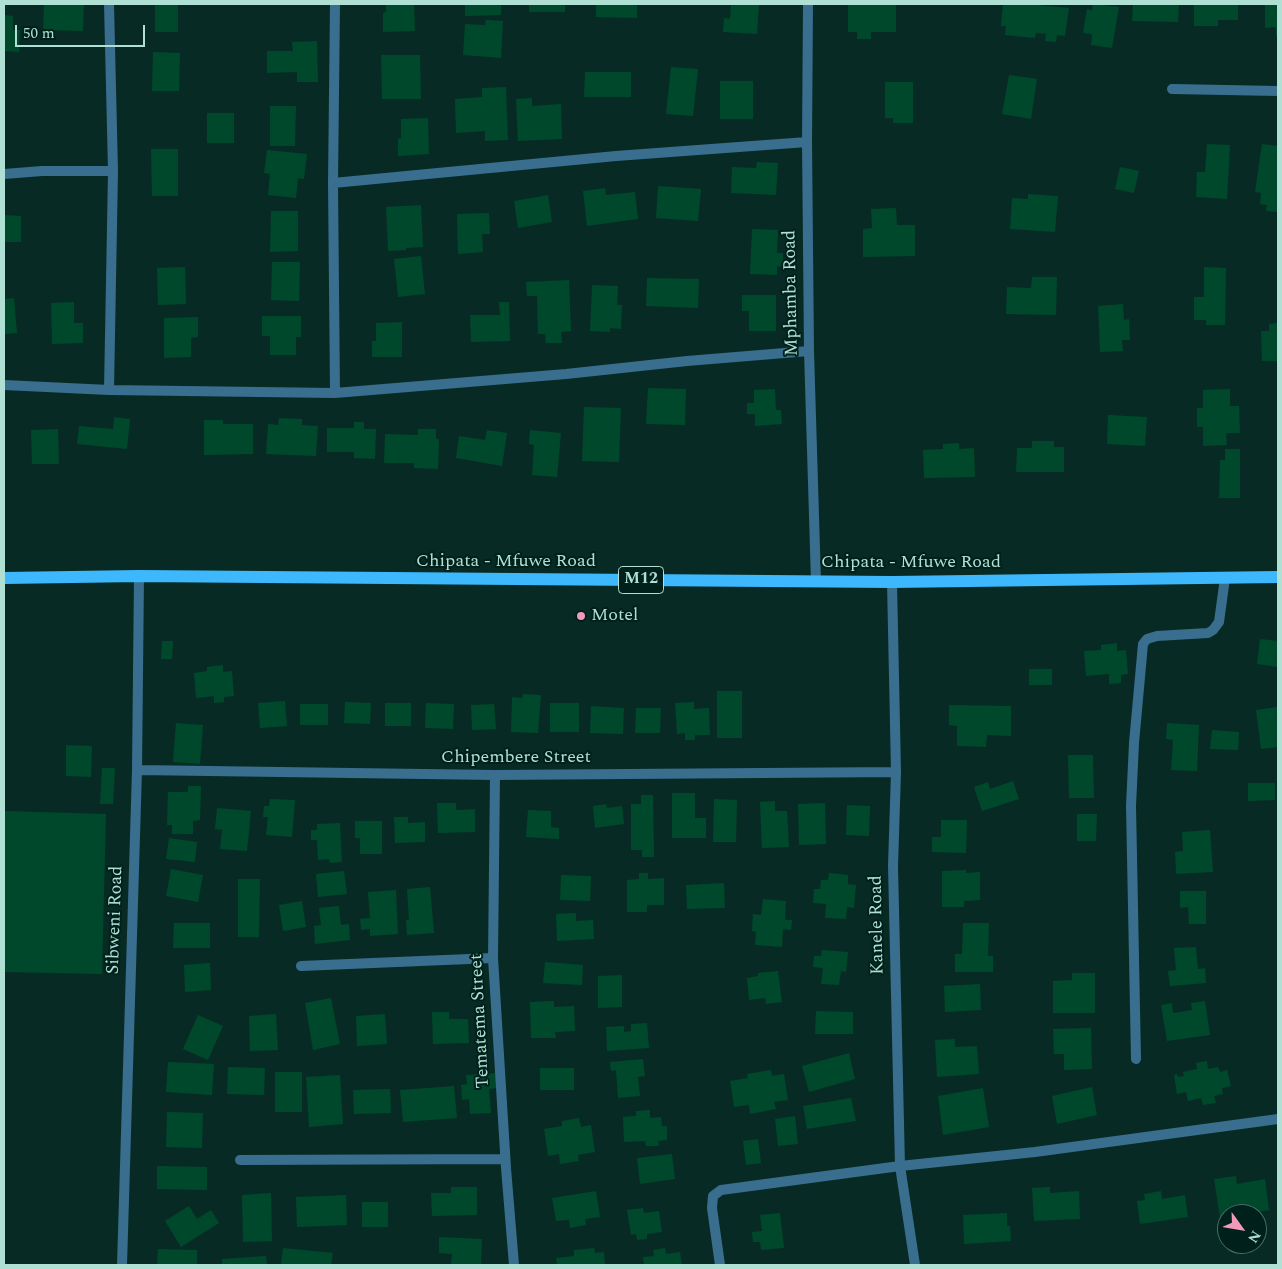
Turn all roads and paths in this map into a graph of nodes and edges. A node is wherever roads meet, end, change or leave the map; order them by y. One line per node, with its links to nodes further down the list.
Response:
1 (109, 4): 7 (street)
2 (335, 4): 9 (street)
3 (808, 4): 6 (street, Mphamba Road)
4 (1172, 89): 5 (street)
5 (1278, 91)
6 (807, 142): 9 (street); 10 (street, Mphamba Road)
7 (113, 171): 8 (street); 12 (street)
8 (4, 174)
9 (333, 183): 13 (street)
10 (809, 351): 13 (street); 18 (street, Mphamba Road)
11 (4, 385): 12 (street)
12 (109, 390): 13 (street)
13 (335, 393)
14 (139, 576): 16 (main road, Chipata - Mfuwe Road / M12); 18 (main road, Chipata - Mfuwe Road / M12); 20 (street, Sibweni Road)
15 (1278, 577): 17 (main road, Chipata - Mfuwe Road / M12)
16 (4, 578)
17 (1224, 578): 19 (main road, Chipata - Mfuwe Road / M12); 25 (street)
18 (816, 582): 19 (main road, Chipata - Mfuwe Road / M12)
19 (892, 582): 21 (street, Kanele Road)
20 (137, 770): 22 (street, Chipembere Street); 30 (street, Sibweni Road)
21 (896, 772): 22 (street, Chipembere Street); 29 (street, Kanele Road)
22 (495, 775): 23 (street, Tematema Street)
23 (493, 958): 24 (street); 27 (street, Tematema Street)
24 (300, 966)
25 (1136, 1059)
26 (1278, 1118): 29 (street)
27 (505, 1159): 28 (street); 31 (street, Tematema Street)
28 (240, 1160)
29 (900, 1166): 32 (street); 33 (street, Kanele Road)
30 (122, 1265)
31 (514, 1265)
32 (720, 1265)
33 (915, 1265)

